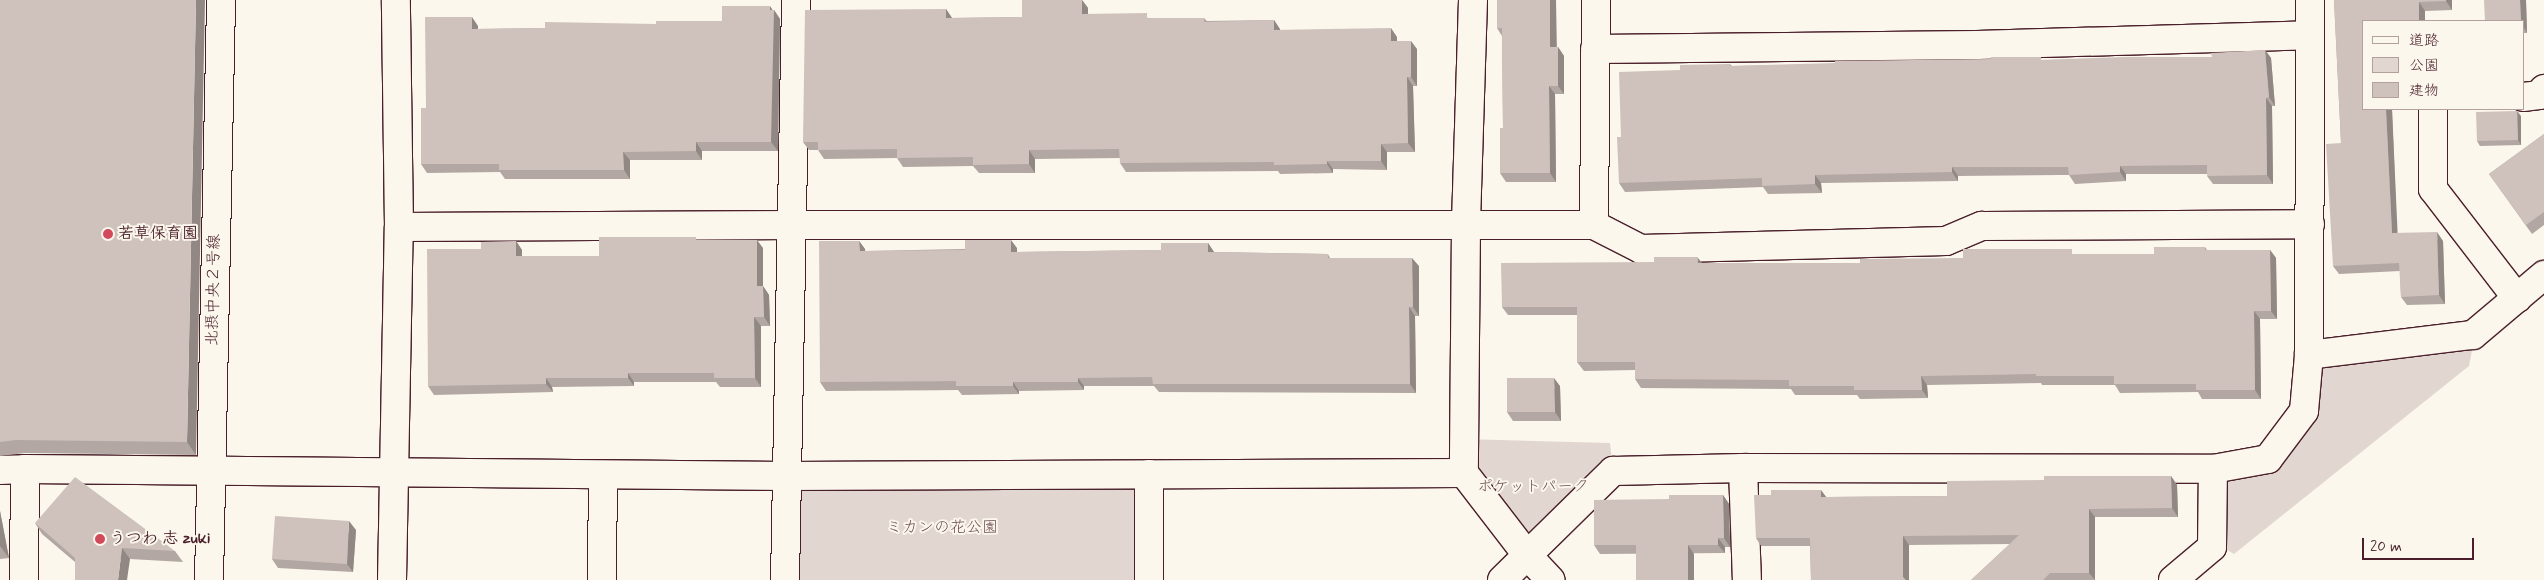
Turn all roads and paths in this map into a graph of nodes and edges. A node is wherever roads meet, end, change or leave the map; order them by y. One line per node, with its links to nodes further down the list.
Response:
1 (220, 0): 23 (street, 北摂中央２号線)
2 (396, 0): 16 (street)
3 (796, 0): 13 (street)
4 (1473, 0): 15 (street)
5 (1596, 0): 8 (street)
6 (2310, 0): 7 (street)
7 (2310, 35): 8 (street); 12 (street)
8 (1595, 49): 14 (street)
9 (2544, 89): 10 (street)
10 (2524, 97)
11 (2433, 110): 18 (street)
12 (2310, 224): 14 (street); 19 (street)
13 (793, 225): 15 (street); 16 (street); 28 (street)
14 (1594, 225): 15 (street)
15 (1466, 226): 25 (street)
16 (399, 227): 24 (street)
17 (2544, 275): 18 (street)
18 (2517, 298): 19 (street)
19 (2309, 355): 22 (street)
20 (1742, 468): 22 (street); 29 (street); 38 (street)
21 (12, 469): 23 (street); 30 (street)
22 (2213, 469): 39 (street)
23 (210, 472): 24 (street); 31 (street, 北摂中央２号線)
24 (395, 472): 27 (street); 32 (street)
25 (1464, 473): 26 (street); 29 (street)
26 (1149, 474): 28 (street); 35 (street)
27 (603, 475): 28 (street); 33 (street)
28 (786, 476): 34 (street)
29 (1528, 556): 36 (street); 37 (street)
30 (24, 580)
31 (209, 580)
32 (392, 580)
33 (602, 580)
34 (785, 580)
35 (1149, 580)
36 (1502, 580)
37 (1550, 580)
38 (1747, 580)
39 (2173, 580)

